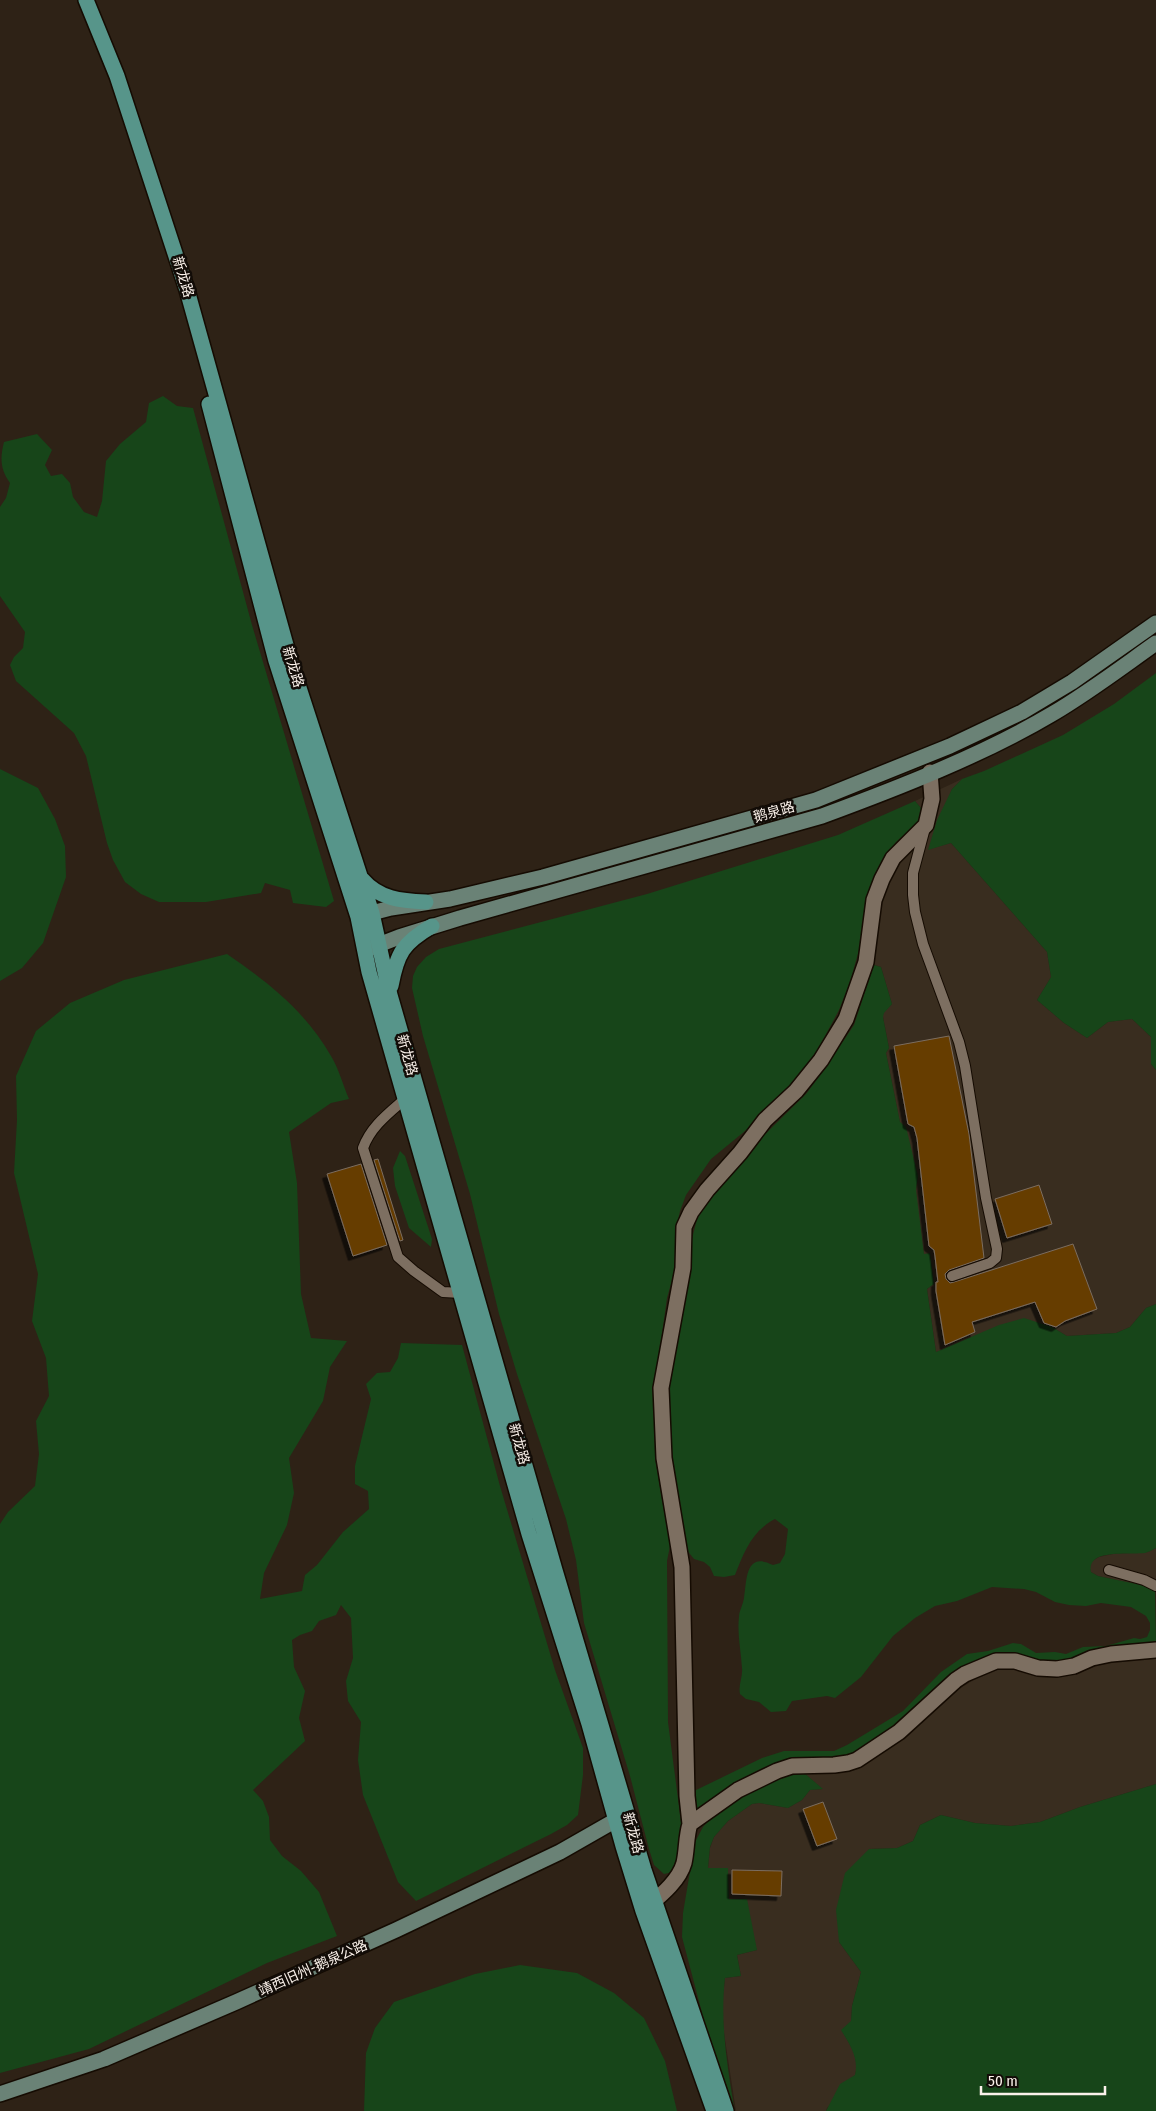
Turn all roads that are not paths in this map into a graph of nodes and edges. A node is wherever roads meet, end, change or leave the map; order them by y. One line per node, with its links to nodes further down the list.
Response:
1 (80, 0): 9 (main road, 新龙路)
2 (86, 0): 7 (main road, 新龙路)
3 (1156, 623): 8 (main road, 鹅泉路)
4 (1156, 643): 5 (main road, 鹅泉路)
5 (930, 772): 6 (street); 10 (main road, 鹅泉路)
6 (926, 826): 15 (lane); 21 (street)
7 (360, 876): 8 (main road); 9 (main road, 新龙路)
8 (426, 902): 9 (main road, 鹅泉路)
9 (365, 915): 11 (main road, 新龙路); 12 (main road, 新龙路)
10 (432, 926): 11 (main road, 鹅泉路); 13 (main road)
11 (380, 946): 12 (main road, 鹅泉路); 13 (main road, 新龙路)
12 (364, 950): 14 (main road, 新龙路)
13 (390, 995): 22 (main road, 新龙路)
14 (406, 1098): 16 (main road, 新龙路); 16 (lane)
15 (952, 1276)
16 (461, 1293): 20 (main road, 新龙路)
17 (1109, 1570): 18 (lane)
18 (1156, 1586)
19 (1156, 1650): 21 (street)
20 (616, 1820): 22 (main road, 新龙路); 23 (main road, 靖西旧州-鹅泉公路)
21 (690, 1824): 22 (street)
22 (649, 1906): 24 (main road, 新龙路); 25 (main road, 新龙路)
23 (0, 2094)
24 (714, 2111)
25 (726, 2111)

